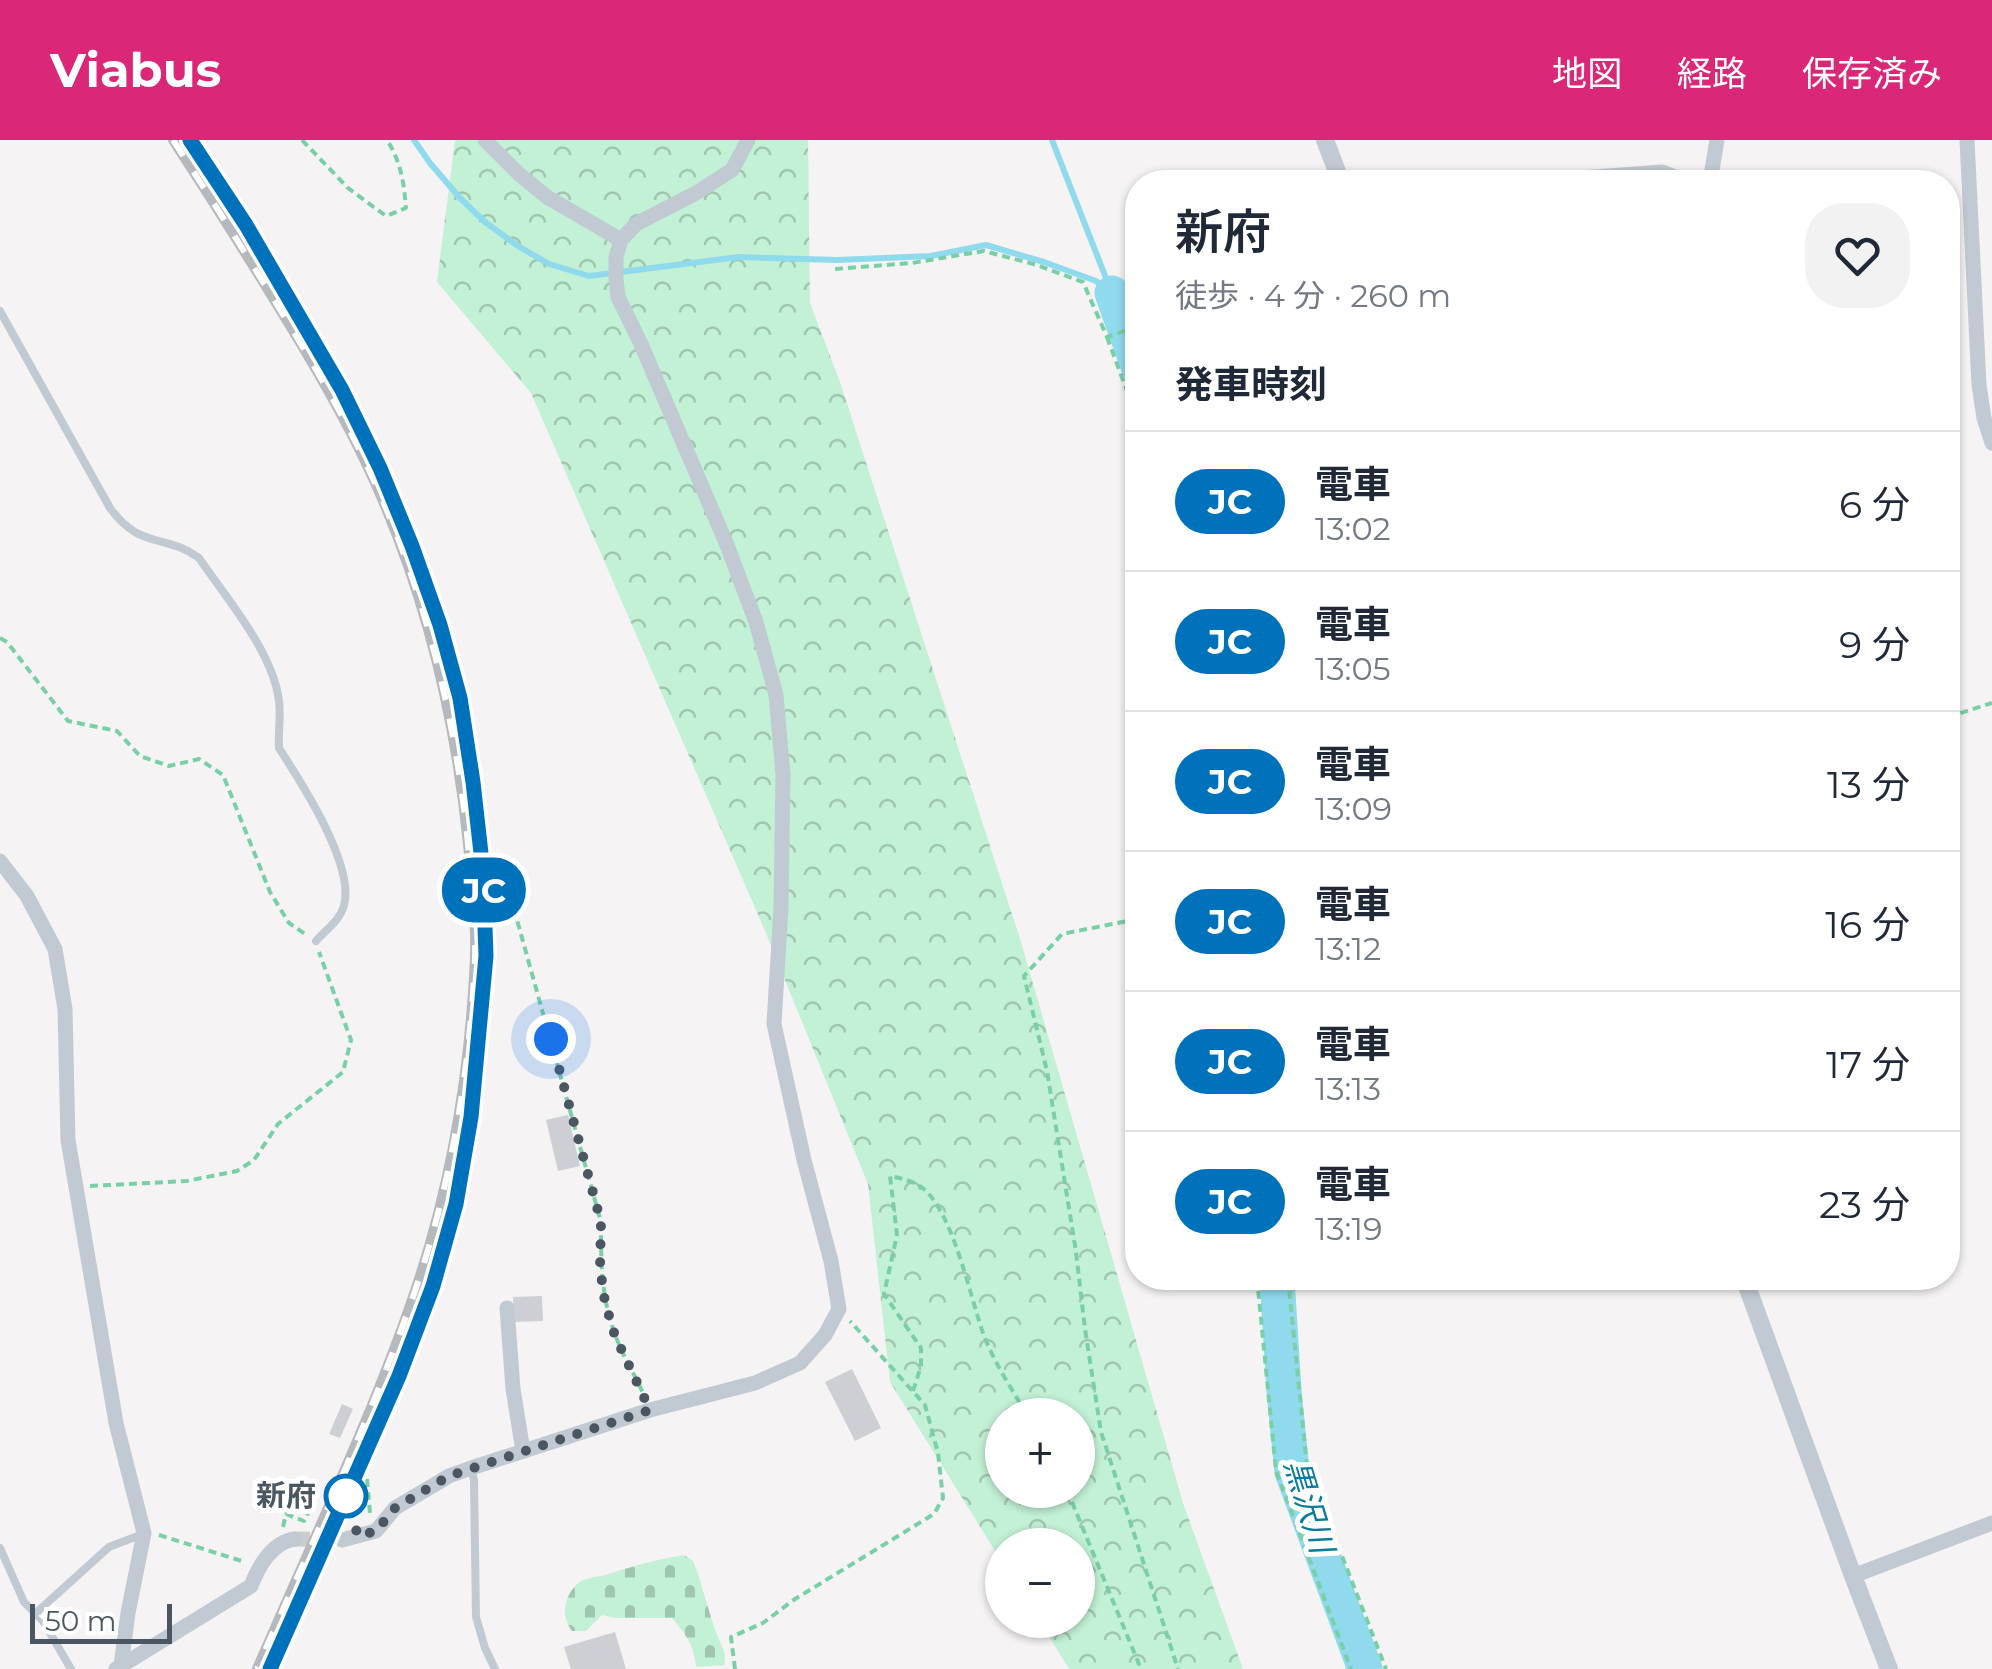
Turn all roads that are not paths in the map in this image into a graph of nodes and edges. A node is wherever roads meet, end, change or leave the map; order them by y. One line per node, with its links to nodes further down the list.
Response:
1 (485, 140): 8 (street)
2 (748, 140): 8 (street)
3 (1325, 140): 6 (street)
4 (1717, 140): 7 (street)
5 (1967, 140): 10 (street)
6 (1336, 170)
7 (1712, 170)
8 (621, 240): 15 (street)
9 (0, 311): 12 (lane)
10 (1992, 442)
11 (0, 862): 18 (street)
12 (316, 941)
13 (1748, 1290): 22 (street)
14 (507, 1308): 15 (street)
15 (523, 1451): 16 (street)
16 (471, 1468): 20 (street); 26 (lane)
17 (1992, 1523): 22 (street)
18 (144, 1533): 23 (lane); 24 (street)
19 (289, 1536): 24 (street)
20 (342, 1540)
21 (0, 1548): 23 (lane)
22 (1853, 1576): 27 (street)
23 (36, 1613): 25 (lane)
24 (118, 1668)
25 (71, 1669)
26 (495, 1669)
27 (1889, 1669)

